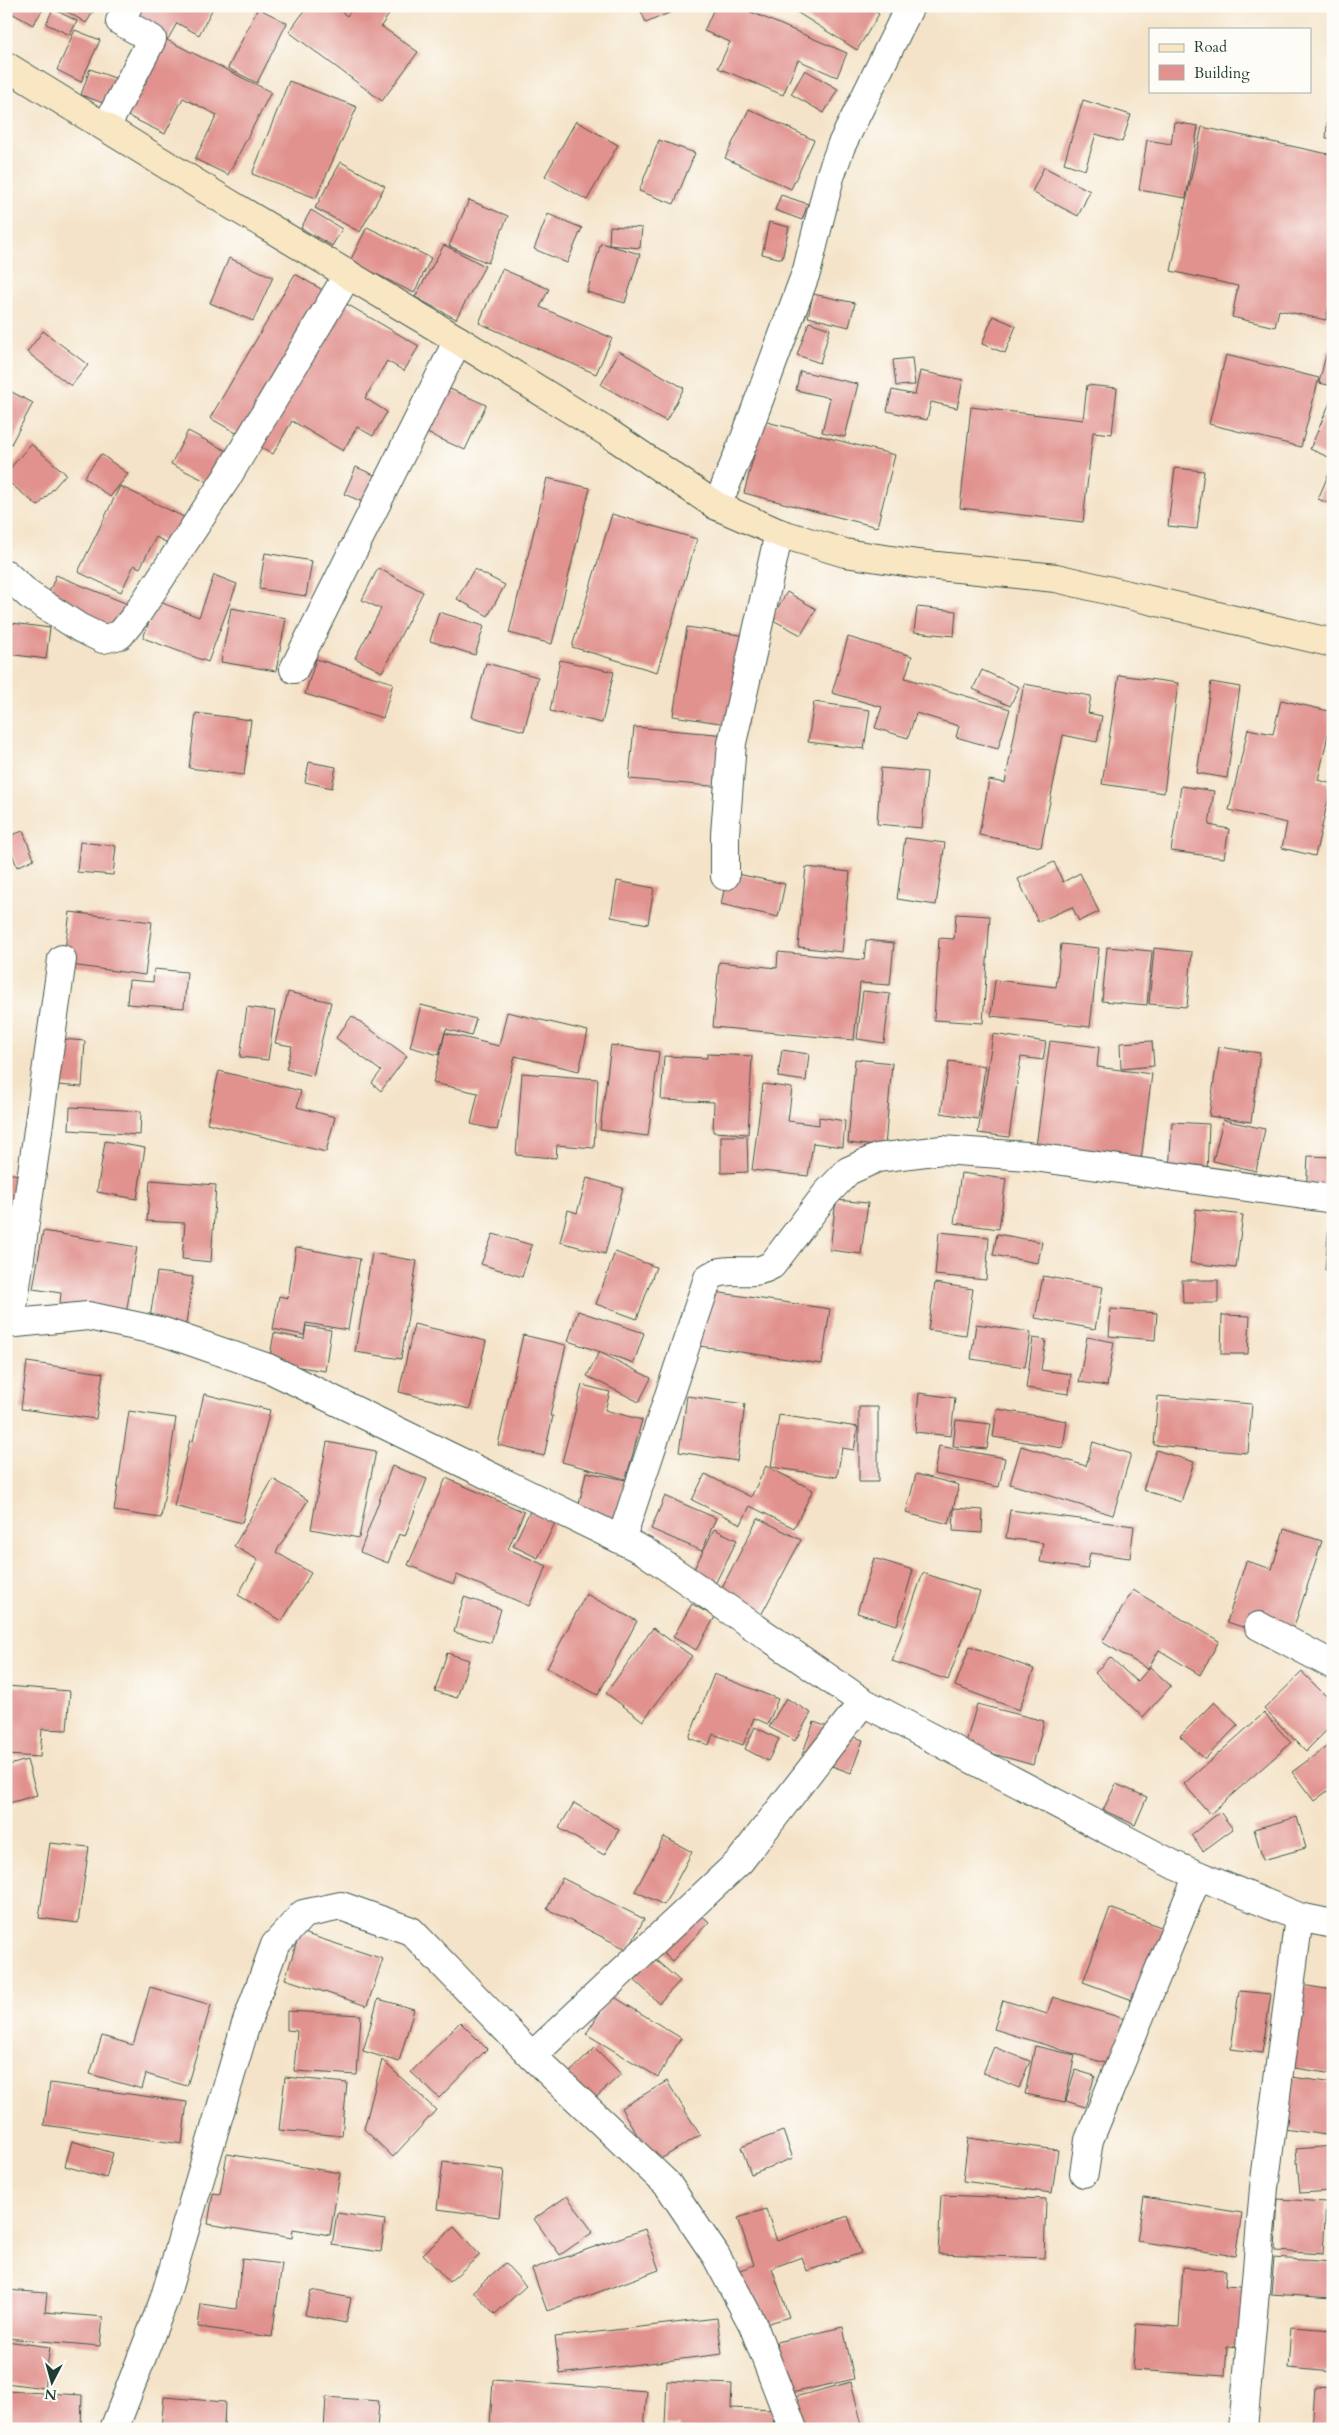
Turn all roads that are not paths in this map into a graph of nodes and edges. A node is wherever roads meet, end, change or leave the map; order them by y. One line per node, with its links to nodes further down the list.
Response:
1 (128, 6): 4 (street)
2 (910, 6): 7 (street)
3 (6, 66): 4 (main road)
4 (106, 127): 5 (main road)
5 (348, 274): 6 (main road); 9 (street)
6 (458, 340): 7 (main road); 11 (street)
7 (717, 506): 8 (main road)
8 (779, 533): 10 (main road); 12 (street)
9 (6, 574)
10 (1333, 643)
11 (294, 669)
12 (725, 876)
13 (62, 959): 15 (street)
14 (1333, 1199): 16 (street)
15 (9, 1323): 16 (street)
16 (621, 1540): 19 (street)
17 (1259, 1626): 18 (street)
18 (1333, 1665)
19 (863, 1702): 20 (street); 23 (street)
20 (1198, 1875): 21 (street); 24 (street)
21 (1299, 1917): 22 (street); 27 (street)
22 (1333, 1924)
23 (532, 2056): 25 (street); 26 (street)
24 (1084, 2173)
25 (114, 2429)
26 (793, 2429)
27 (1243, 2429)

